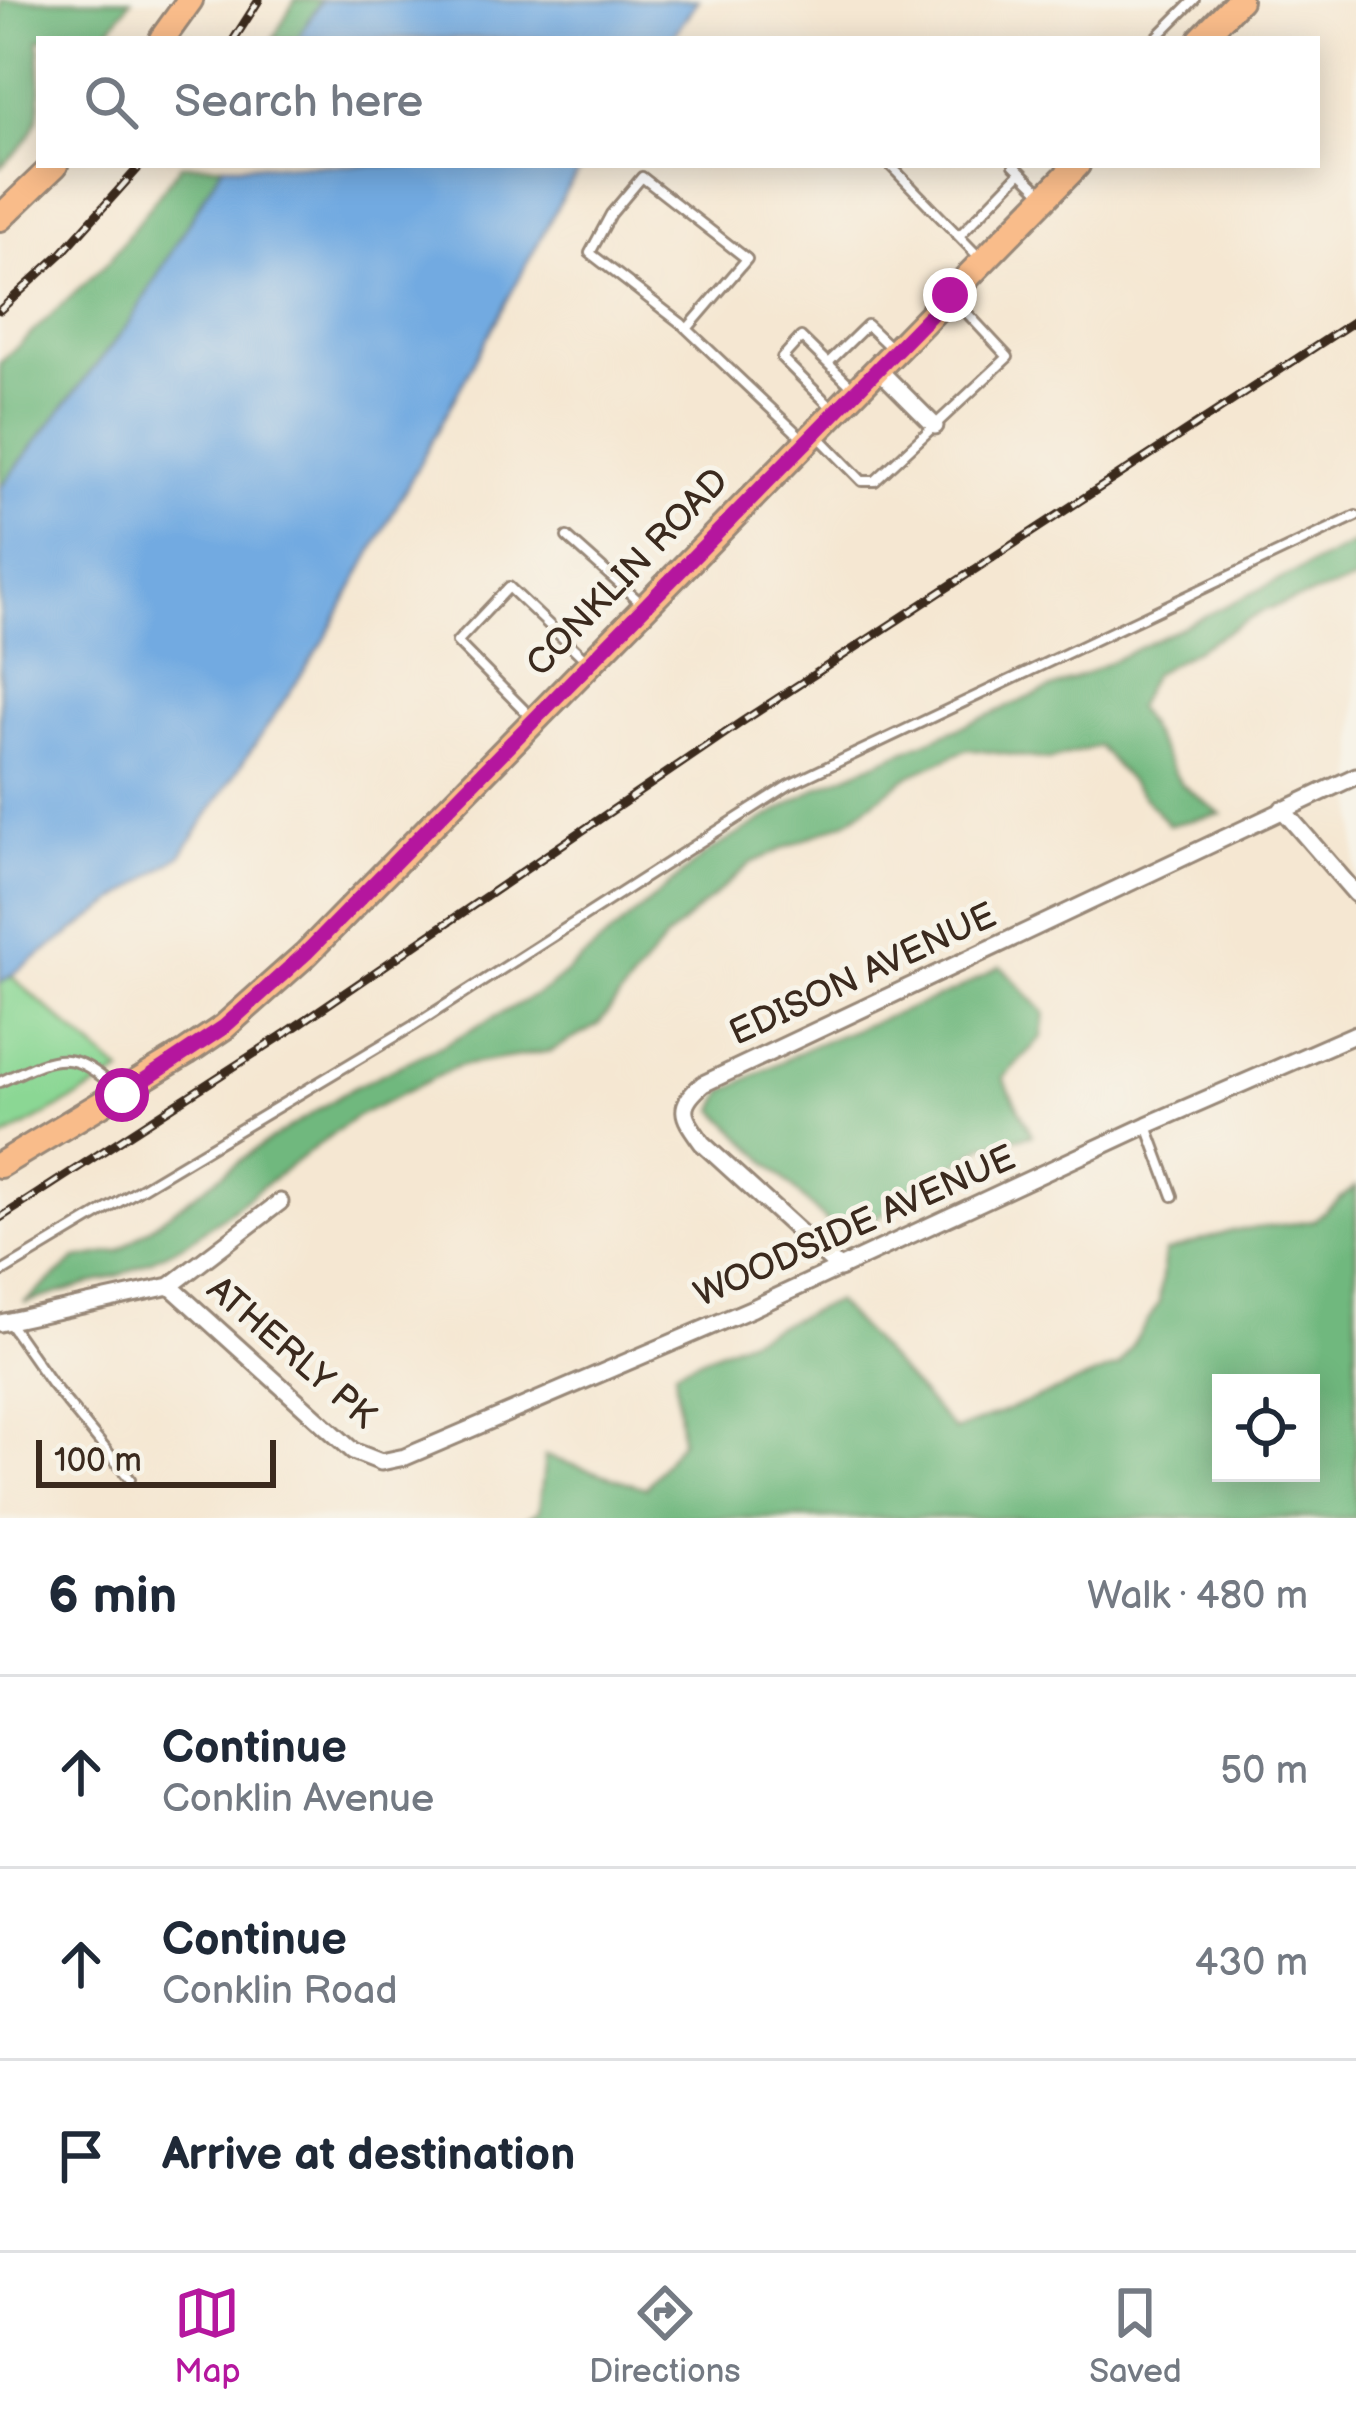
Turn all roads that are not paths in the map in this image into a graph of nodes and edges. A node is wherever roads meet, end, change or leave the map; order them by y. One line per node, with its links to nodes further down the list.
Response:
1 (190, 0): 4 (main road)
2 (1194, 0): 5 (lane)
3 (1239, 0): 6 (main road)
4 (164, 36)
5 (1158, 36)
6 (1204, 36)
7 (52, 168): 12 (main road)
8 (893, 168): 13 (lane)
9 (1018, 168): 11 (lane); 13 (lane)
10 (1074, 168): 11 (main road, CONKLIN ROAD)
11 (1046, 197): 14 (main road, CONKLIN ROAD)
12 (0, 218)
13 (959, 236): 14 (lane)
14 (983, 261): 15 (main road, CONKLIN ROAD)
15 (950, 295): 17 (main road, CONKLIN ROAD); 21 (lane)
16 (687, 329): 16 (lane); 22 (lane)
17 (886, 360): 18 (lane); 19 (main road, CONKLIN ROAD); 21 (street)
18 (828, 363): 19 (lane); 20 (lane)
19 (856, 392): 20 (main road, CONKLIN ROAD)
20 (836, 412): 22 (main road, CONKLIN ROAD)
21 (935, 426): 22 (lane)
22 (811, 438): 25 (main road, CONKLIN ROAD)
23 (1356, 516): 39 (lane)
24 (567, 537): 25 (lane)
25 (645, 607): 26 (main road, CONKLIN ROAD)
26 (590, 663): 27 (main road, CONKLIN ROAD); 27 (lane)
27 (534, 721): 33 (main road, CONKLIN ROAD)
28 (1356, 776): 29 (street, EDISON AVENUE)
29 (1282, 809): 30 (street); 38 (street, EDISON AVENUE)
30 (1356, 894)
31 (1356, 1034): 34 (street, WOODSIDE AVENUE)
32 (0, 1082): 33 (lane)
33 (122, 1095): 35 (main road, CONKLIN ROAD)
34 (1147, 1125): 36 (lane); 38 (street, WOODSIDE AVENUE)
35 (0, 1165)
36 (1173, 1196)
37 (280, 1202): 40 (street)
38 (840, 1269): 42 (street, WOODSIDE AVENUE)
39 (0, 1273)
40 (170, 1286): 41 (street); 42 (street, ATHERLY PK)
41 (4, 1323): 43 (lane)
42 (375, 1461)
43 (130, 1479)

